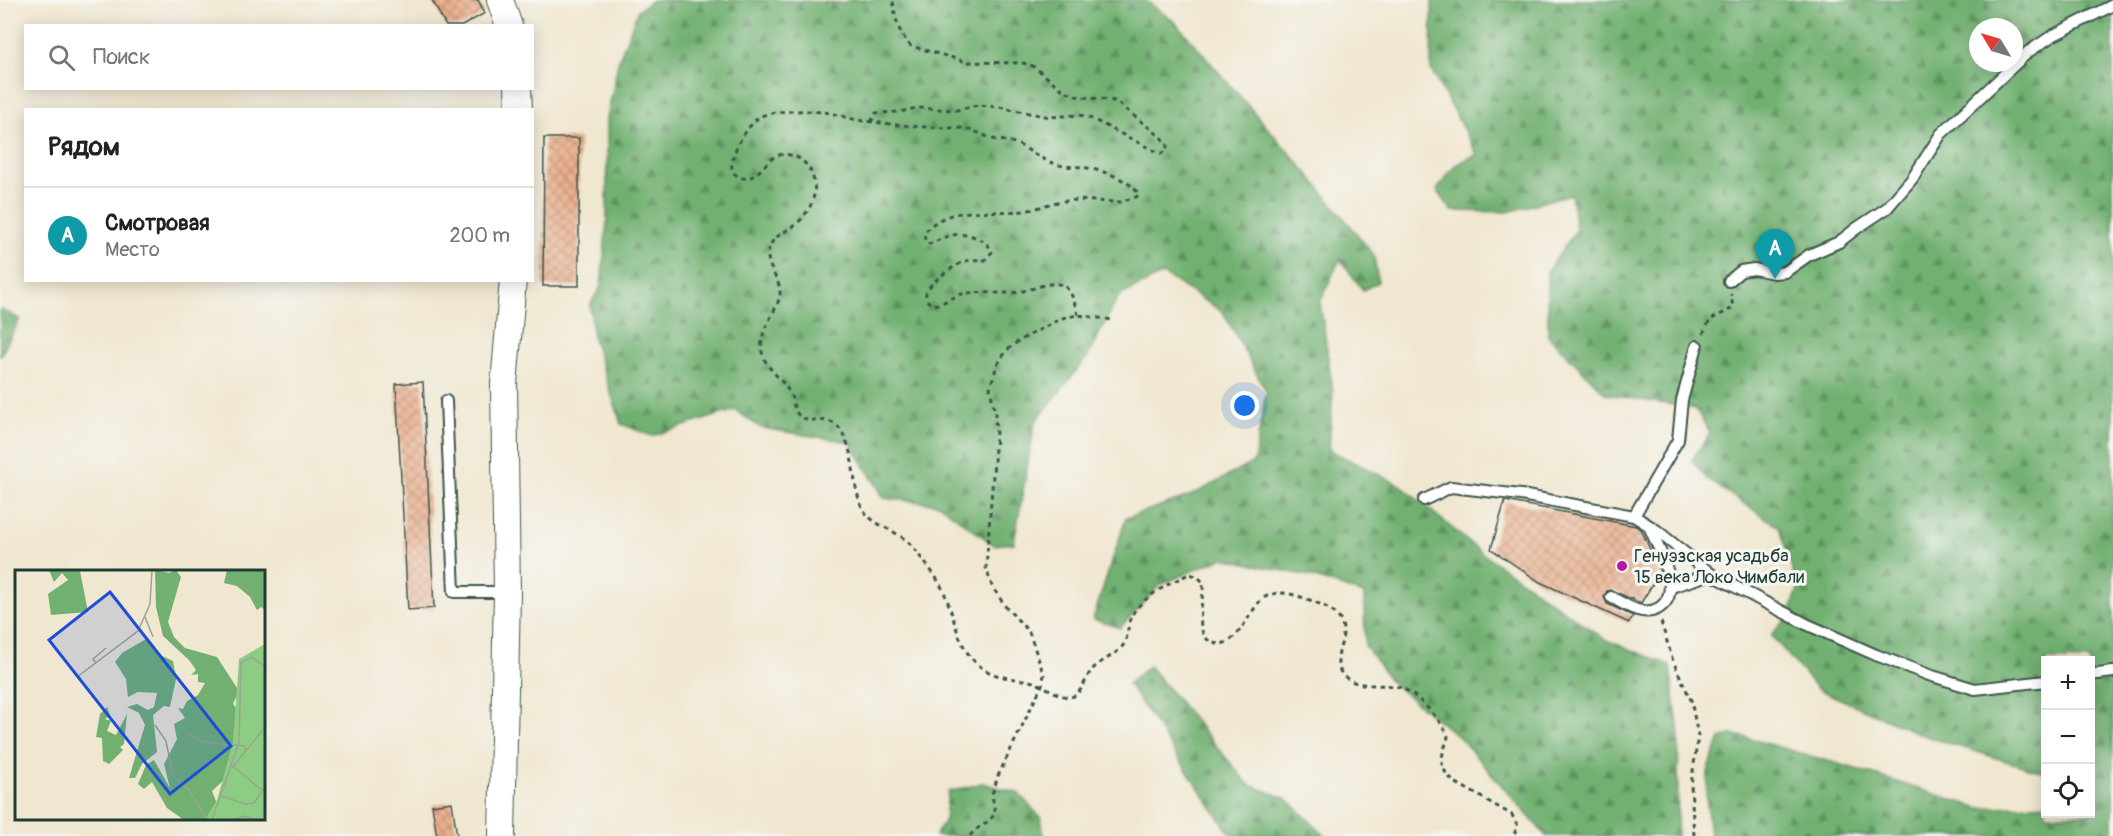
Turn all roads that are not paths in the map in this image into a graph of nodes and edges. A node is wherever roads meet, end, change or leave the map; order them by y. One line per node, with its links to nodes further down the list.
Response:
1 (500, 0): 3 (street)
2 (2113, 5): 6 (lane)
3 (508, 24)
4 (518, 90): 5 (street)
5 (519, 108)
6 (1729, 281)
7 (513, 282): 15 (street)
8 (1697, 346): 11 (lane)
9 (447, 401): 15 (lane)
10 (1424, 500): 11 (lane)
11 (1634, 516): 12 (lane)
12 (1649, 526): 13 (lane); 14 (lane)
13 (1711, 574): 14 (lane); 19 (lane)
14 (1671, 587): 16 (lane)
15 (507, 592): 20 (street)
16 (1611, 597)
17 (2113, 672): 18 (lane)
18 (2095, 674)
19 (2041, 682)
20 (502, 836)

